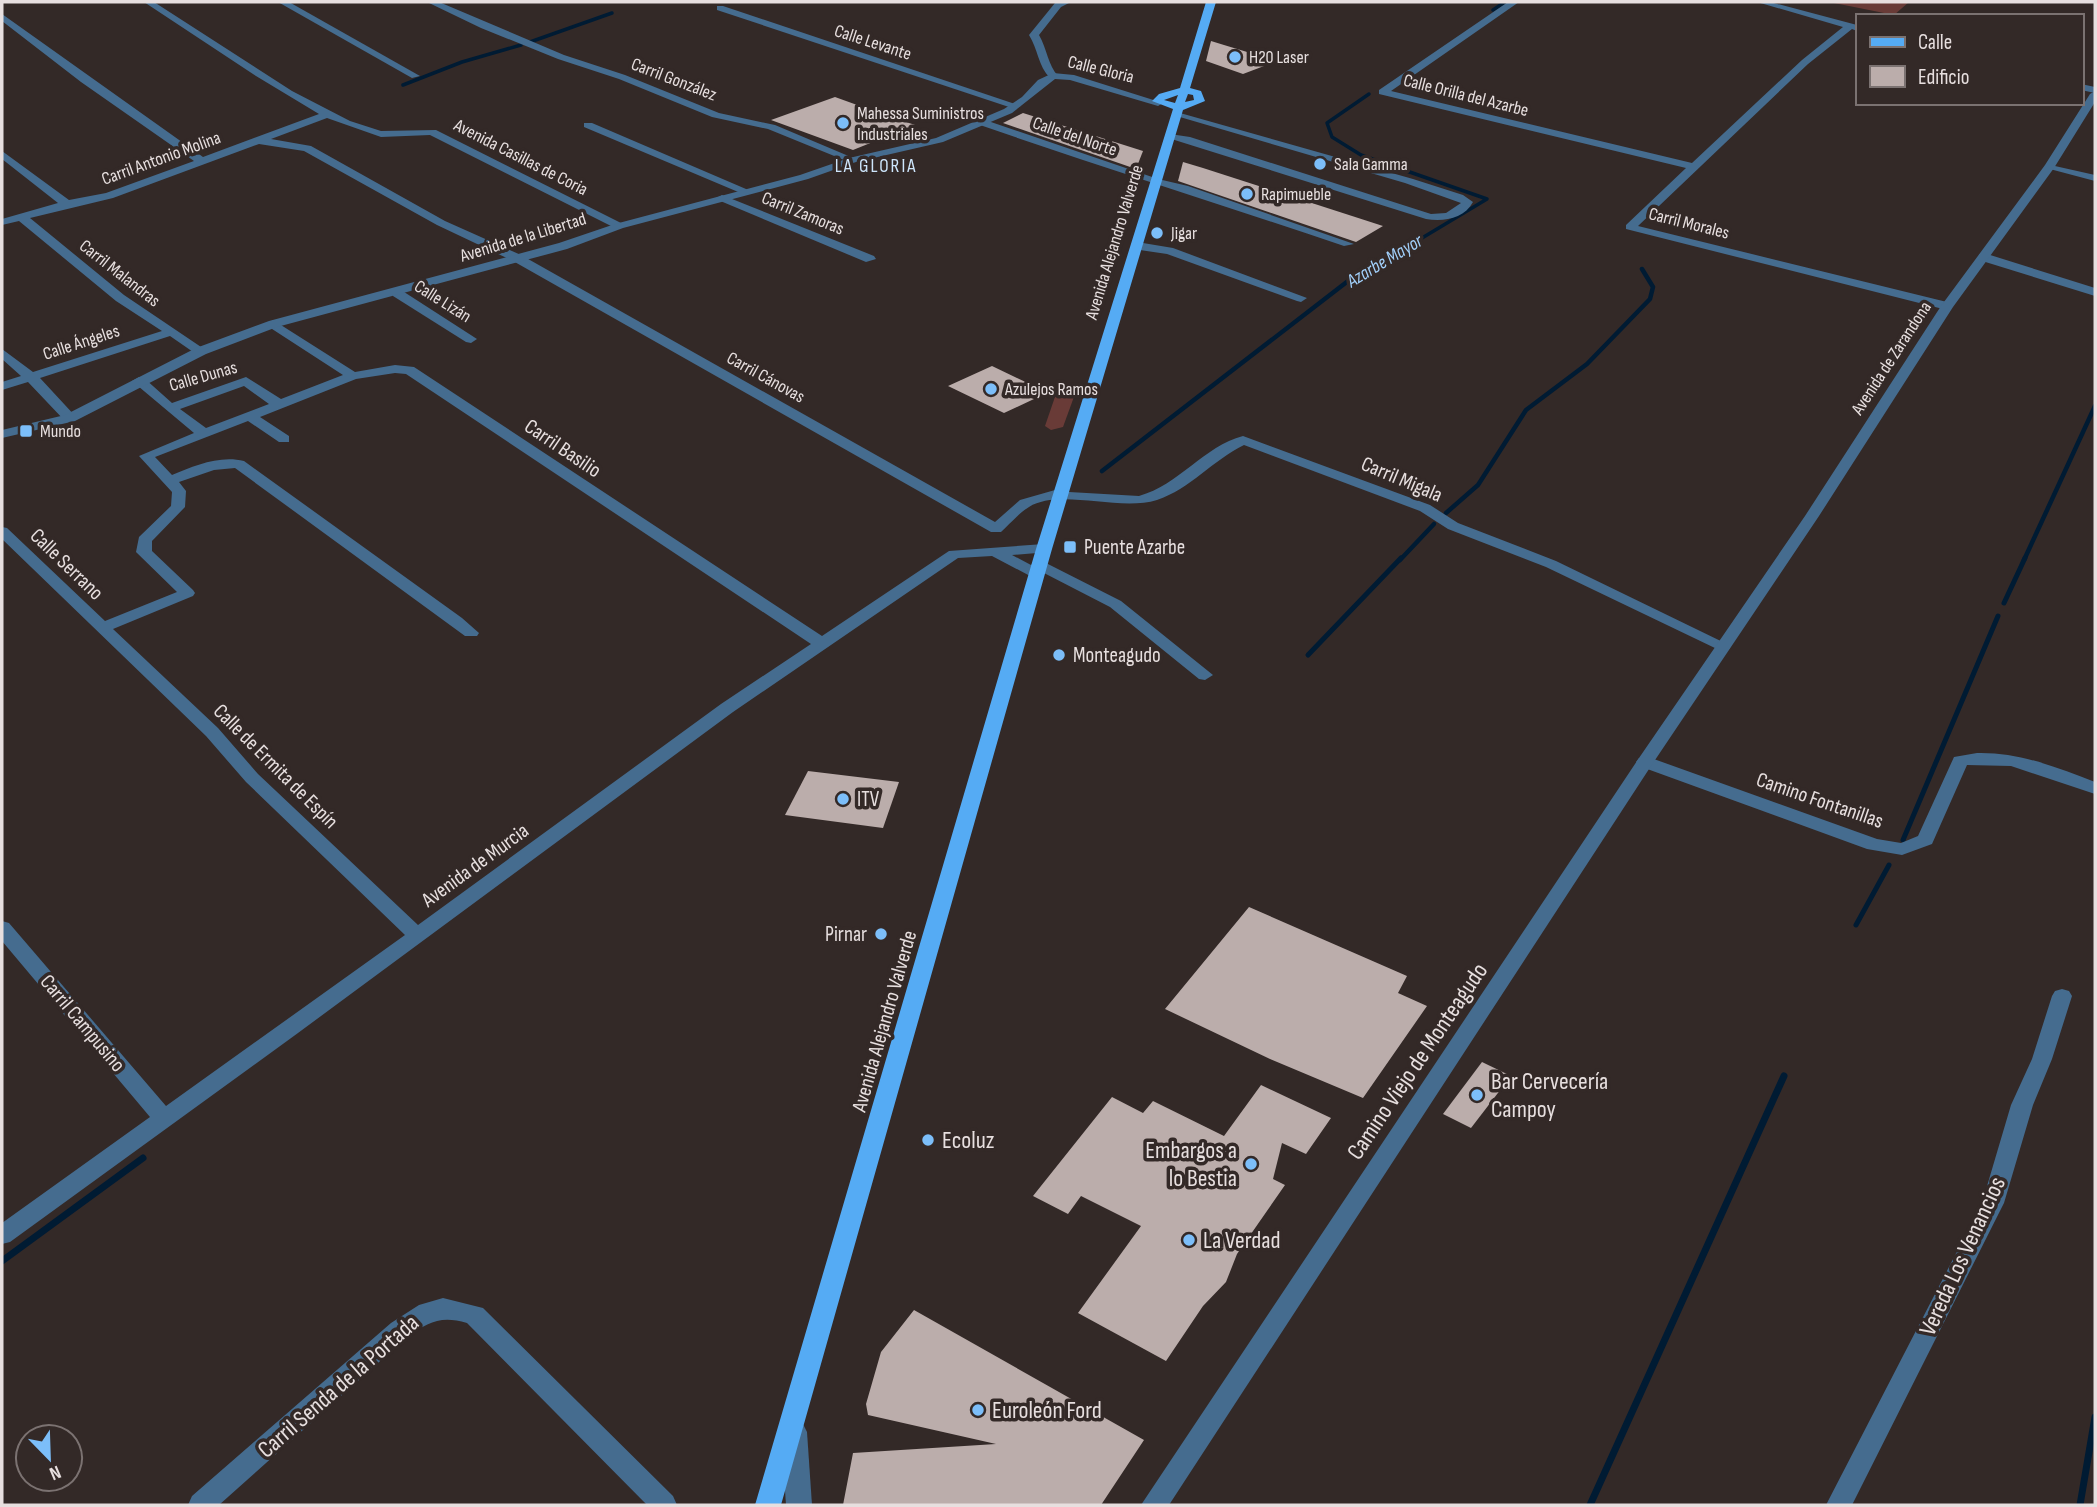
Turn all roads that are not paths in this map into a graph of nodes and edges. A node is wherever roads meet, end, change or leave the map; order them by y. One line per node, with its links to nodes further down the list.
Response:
1 (148, 2): 18 (street, Avenida Casillas de Coria)
2 (284, 2): 11 (street)
3 (432, 2): 24 (street, Carril González)
4 (1067, 2): 12 (street)
5 (1211, 2): 13 (main road, Avenida Alejandro Valverde)
6 (1514, 2): 27 (street, Calle Orilla del Azarbe)
7 (1761, 2): 10 (street)
8 (719, 8): 16 (street, Calle Levante)
9 (2, 17): 25 (street)
10 (1854, 27): 27 (street, Carril Morales)
11 (415, 76)
12 (1053, 76): 15 (street, Calle Gloria); 16 (street, Avenida de la Libertad)
13 (1184, 90): 15 (main road); 17 (main road, Avenida Alejandro Valverde); 17 (main road)
14 (2095, 92): 26 (street, Avenida de Zarandona)
15 (1160, 99): 17 (main road)
16 (1016, 106): 19 (street, Avenida de la Libertad)
17 (1178, 111): 21 (main road, Avenida Alejandro Valverde); 21 (street)
18 (329, 114): 22 (street, Carril Antonio Molina); 35 (street, Avenida Casillas de Coria)
19 (984, 123): 24 (street, Avenida de la Libertad); 29 (street, Calle del Norte)
20 (588, 125): 30 (street)
21 (1170, 137): 29 (main road, Avenida Alejandro Valverde)
22 (260, 141): 25 (street, Carril Antonio Molina); 39 (street, Carril Cánovas)
23 (2, 154): 32 (street)
24 (853, 160): 30 (street, Avenida de la Libertad)
25 (203, 162): 32 (street, Carril Antonio Molina)
26 (2050, 166): 28 (street); 38 (street, Avenida de Zarandona)
27 (1696, 167): 44 (street, Carril Morales)
28 (2095, 178)
29 (1155, 183): 36 (street, Calle del Norte); 37 (main road, Avenida Alejandro Valverde)
30 (747, 192): 31 (street, Avenida de la Libertad)
31 (722, 198): 35 (street, Avenida de la Libertad); 40 (street, Carril Zamoras)
32 (66, 204): 33 (street, Carril Antonio Molina)
33 (22, 217): 34 (street, Carril Antonio Molina); 46 (street, Carril Malandras)
34 (2, 222)
35 (618, 226): 39 (street, Avenida de la Libertad)
36 (1348, 244)
37 (1137, 246): 43 (street); 62 (main road, Avenida Alejandro Valverde)
38 (1983, 257): 41 (street); 44 (street, Avenida de Zarandona)
39 (517, 258): 42 (street, Avenida de la Libertad); 62 (street, Carril Cánovas)
40 (870, 259)
41 (2095, 292)
42 (397, 293): 45 (street, Avenida de la Libertad); 47 (street, Calle Lizán)
43 (1301, 298)
44 (1947, 306): 70 (street, Avenida de Zarandona)
45 (273, 324): 48 (street, Avenida de la Libertad); 50 (street)
46 (171, 332): 48 (street, Carril Malandras); 51 (street, Calle Ángeles)
47 (471, 339)
48 (201, 351): 52 (street, Avenida de la Libertad)
49 (2, 353): 51 (street)
50 (353, 376): 54 (street, Carril Basilio); 69 (street, Carril Basilio)
51 (31, 377): 53 (street, Calle Ángeles); 57 (street)
52 (139, 381): 55 (street, Calle Dunas); 57 (street, Avenida de la Libertad)
53 (2, 386)
54 (280, 405): 55 (street, Calle Dunas); 56 (street, Carril Basilio)
55 (170, 408): 59 (street)
56 (250, 416): 59 (street, Carril Basilio); 60 (street)
57 (70, 418): 58 (street, Avenida de la Libertad)
58 (2, 434)
59 (205, 434): 61 (street, Carril Basilio)
60 (284, 439)
61 (169, 481): 67 (street); 68 (street)
62 (1061, 494): 64 (main road, Avenida Alejandro Valverde); 70 (street, Carril Migala)
63 (2, 531): 67 (street, Calle Serrano)
64 (1044, 549): 65 (street, Avenida de Murcia); 66 (main road, Avenida Alejandro Valverde)
65 (984, 550): 66 (street); 69 (street, Avenida de Murcia)
66 (1038, 570): 71 (street); 79 (main road, Avenida Alejandro Valverde)
67 (103, 627): 75 (street, Calle de Ermita de Espín)
68 (471, 633)
69 (822, 644): 75 (street, Avenida de Murcia)
70 (1723, 646): 72 (street, Camino Viejo de Monteagudo)
71 (1205, 675)
72 (1645, 762): 73 (street, Camino Fontanillas); 84 (street, Camino Viejo de Monteagudo)
73 (2095, 788)
74 (2, 928): 77 (street, Carril Campusino)
75 (417, 935): 77 (street, Avenida de Murcia)
76 (2062, 996): 85 (street, Vereda Los Venancios)
77 (164, 1119): 78 (street, Avenida de Murcia)
78 (2, 1235)
79 (794, 1422): 82 (main road, Avenida Alejandro Valverde); 83 (street)
80 (201, 1505): 81 (street, Carril Senda de la Portada)
81 (664, 1505)
82 (768, 1505)
83 (799, 1505)
84 (1154, 1505)
85 (1839, 1505)

